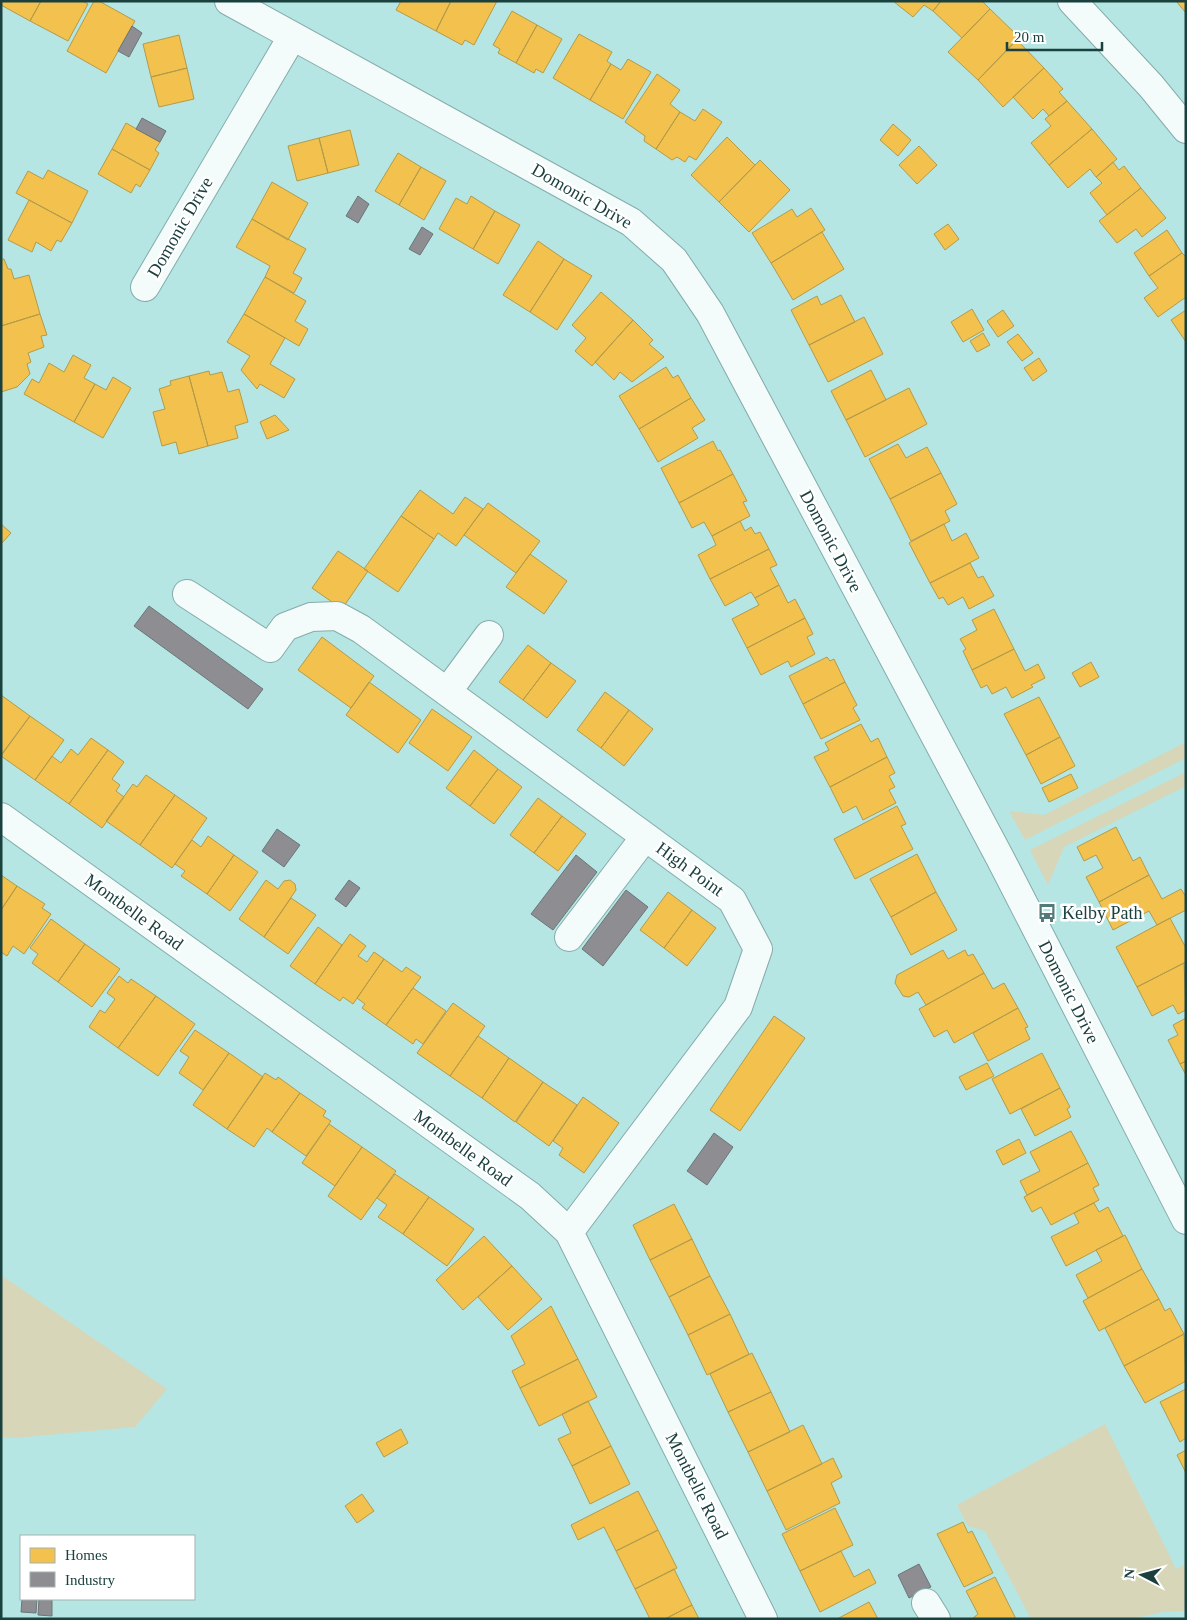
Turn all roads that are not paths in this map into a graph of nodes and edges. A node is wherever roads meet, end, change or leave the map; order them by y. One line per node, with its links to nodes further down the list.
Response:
1 (229, 1): 3 (street, Domonic Drive)
2 (1072, 1): 4 (street)
3 (292, 37): 5 (street, Domonic Drive); 12 (street, Domonic Drive)
4 (1186, 129)
5 (145, 287)
6 (187, 594): 8 (street, High Point)
7 (489, 635): 8 (street)
8 (447, 692): 10 (street, High Point)
9 (1, 817): 13 (street, Montbelle Road)
10 (645, 837): 11 (street); 13 (street, High Point)
11 (569, 937)
12 (1186, 1220)
13 (568, 1232): 14 (street, Montbelle Road)
14 (763, 1619)

